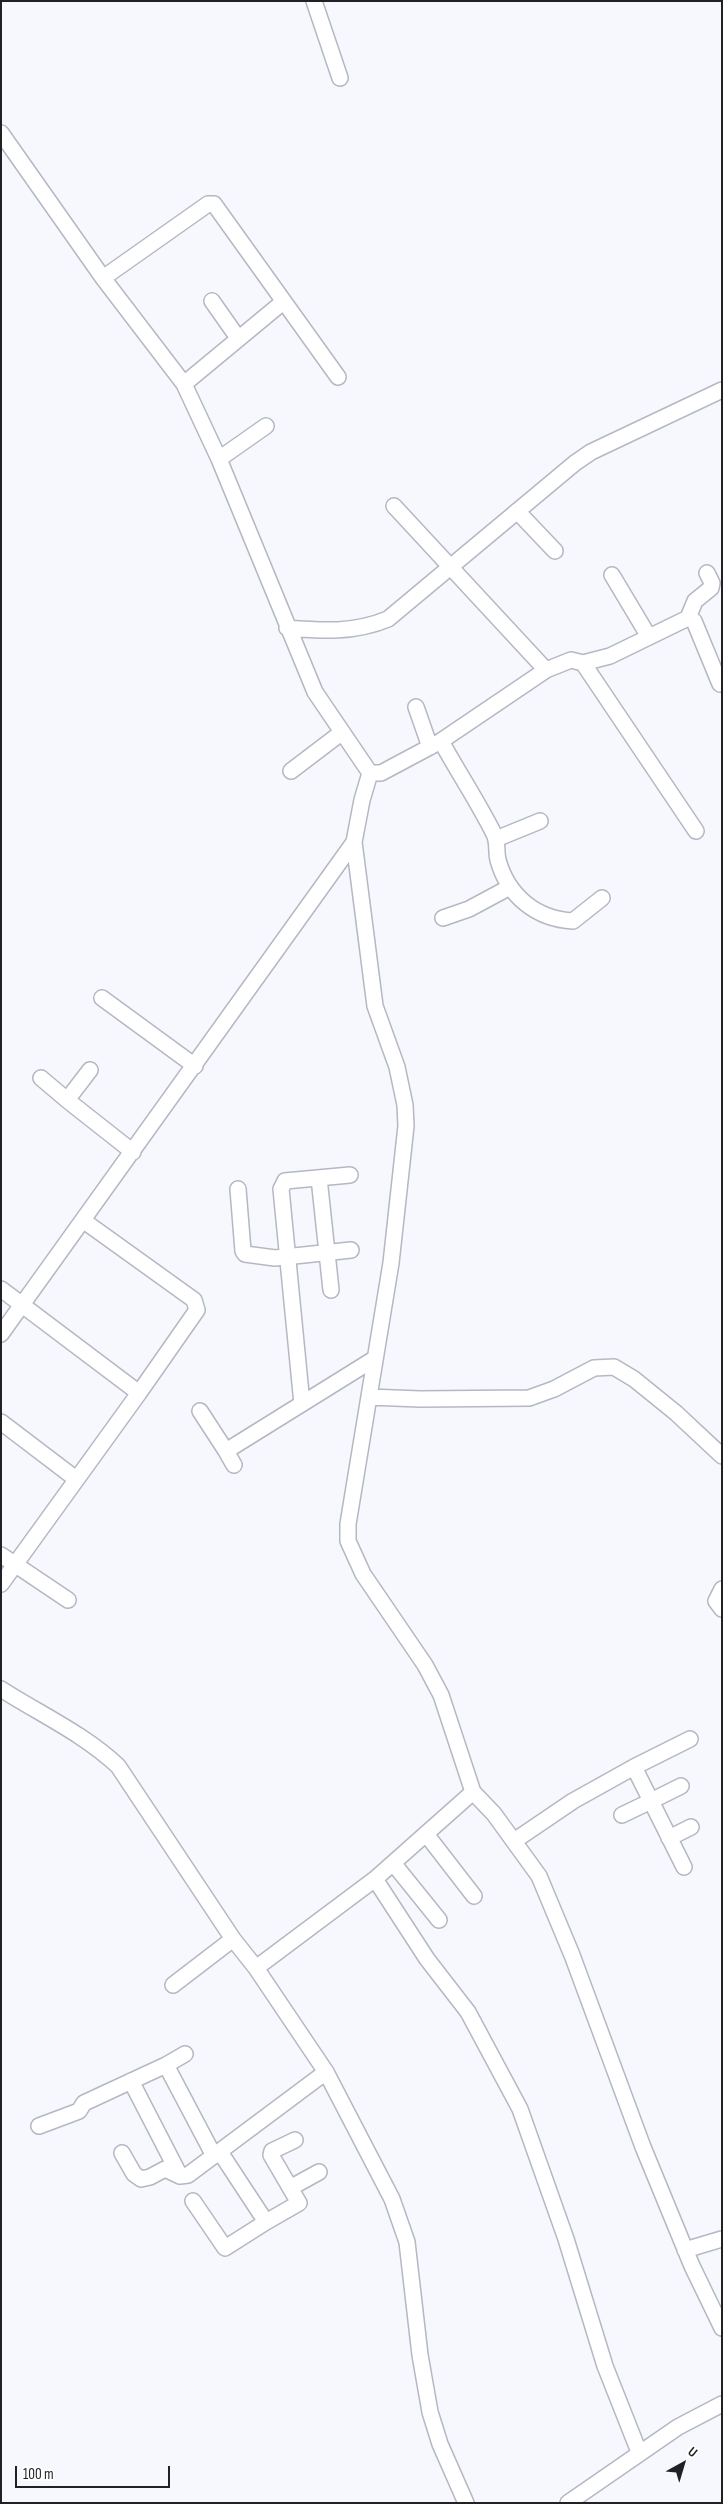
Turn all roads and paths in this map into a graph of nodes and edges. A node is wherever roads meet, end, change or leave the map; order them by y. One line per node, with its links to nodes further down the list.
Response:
1 (314, 1): 2 (street)
2 (340, 78)
3 (1, 133): 4 (street)
4 (103, 278): 6 (street); 9 (street)
5 (212, 301): 7 (street)
6 (283, 302): 7 (street); 8 (street)
7 (238, 338): 9 (street)
8 (338, 376)
9 (184, 384): 12 (street)
10 (722, 390): 14 (street)
11 (266, 426): 12 (street)
12 (219, 459): 20 (street)
13 (394, 506): 16 (street)
14 (517, 511): 15 (street); 16 (street)
15 (555, 551)
16 (451, 567): 20 (street); 23 (street)
17 (707, 573): 19 (street)
18 (612, 575): 21 (street)
19 (688, 618): 21 (street); 24 (street)
20 (287, 628): 26 (street)
21 (649, 637): 22 (street)
22 (583, 663): 23 (street); 31 (street)
23 (546, 670): 27 (street)
24 (720, 684)
25 (416, 707): 27 (street)
26 (341, 733): 28 (street); 29 (street)
27 (435, 744): 29 (street); 32 (street)
28 (291, 771)
29 (370, 773): 33 (street)
30 (540, 821): 32 (street)
31 (696, 831)
32 (496, 840): 34 (street)
33 (354, 842): 38 (street); 54 (street)
34 (510, 887): 35 (street); 36 (street)
35 (602, 898)
36 (443, 918)
37 (102, 998): 38 (street)
38 (195, 1066): 42 (street)
39 (90, 1070): 41 (street)
40 (41, 1078): 41 (street)
41 (67, 1100): 42 (street)
42 (134, 1152): 46 (street)
43 (350, 1175): 44 (street)
44 (319, 1178): 48 (street); 49 (street)
45 (238, 1189): 49 (street)
46 (84, 1221): 52 (street); 55 (street)
47 (351, 1250): 48 (street)
48 (327, 1253): 49 (street); 51 (street)
49 (287, 1257): 57 (street)
50 (1, 1289): 52 (street)
51 (332, 1290)
52 (22, 1305): 53 (street); 55 (street)
53 (1, 1334)
54 (374, 1359): 56 (street); 57 (street)
55 (139, 1394): 63 (street)
56 (369, 1397): 61 (street); 74 (street)
57 (302, 1404): 60 (street)
58 (200, 1411): 60 (street)
59 (1, 1422): 63 (street)
60 (226, 1451): 62 (street)
61 (722, 1456)
62 (234, 1465)
63 (76, 1479): 65 (street)
64 (1, 1555): 65 (street)
65 (14, 1565): 66 (street); 68 (street)
66 (1, 1584)
67 (722, 1590): 69 (street)
68 (68, 1600)
69 (722, 1609)
70 (1, 1689): 86 (street)
71 (690, 1739): 72 (street)
72 (634, 1768): 75 (street); 80 (street)
73 (681, 1786): 75 (street)
74 (473, 1792): 78 (street); 80 (street)
75 (651, 1801): 76 (street); 79 (street)
76 (622, 1815)
77 (691, 1827): 79 (street)
78 (426, 1834): 81 (street); 84 (street)
79 (669, 1838): 82 (street)
80 (514, 1841): 103 (street)
81 (392, 1863): 83 (street); 85 (street)
82 (684, 1867)
83 (375, 1879): 87 (street); 106 (street)
84 (474, 1896)
85 (439, 1920)
86 (233, 1939): 87 (street); 88 (street)
87 (256, 1968): 91 (street)
88 (173, 1985)
89 (185, 2054): 90 (street)
90 (166, 2065): 92 (street); 96 (street)
91 (326, 2072): 96 (street); 107 (street)
92 (131, 2081): 93 (street); 98 (street)
93 (39, 2126)
94 (295, 2140): 99 (street)
95 (122, 2153): 98 (street)
96 (216, 2154): 98 (street); 101 (street)
97 (319, 2172): 99 (street)
98 (180, 2176)
99 (290, 2188): 101 (street)
100 (193, 2201): 101 (street)
101 (266, 2222)
102 (722, 2240): 103 (street)
103 (685, 2250): 104 (street)
104 (722, 2328)
105 (722, 2404): 106 (street)
106 (639, 2452): 108 (street)
107 (466, 2503)
108 (568, 2503)

